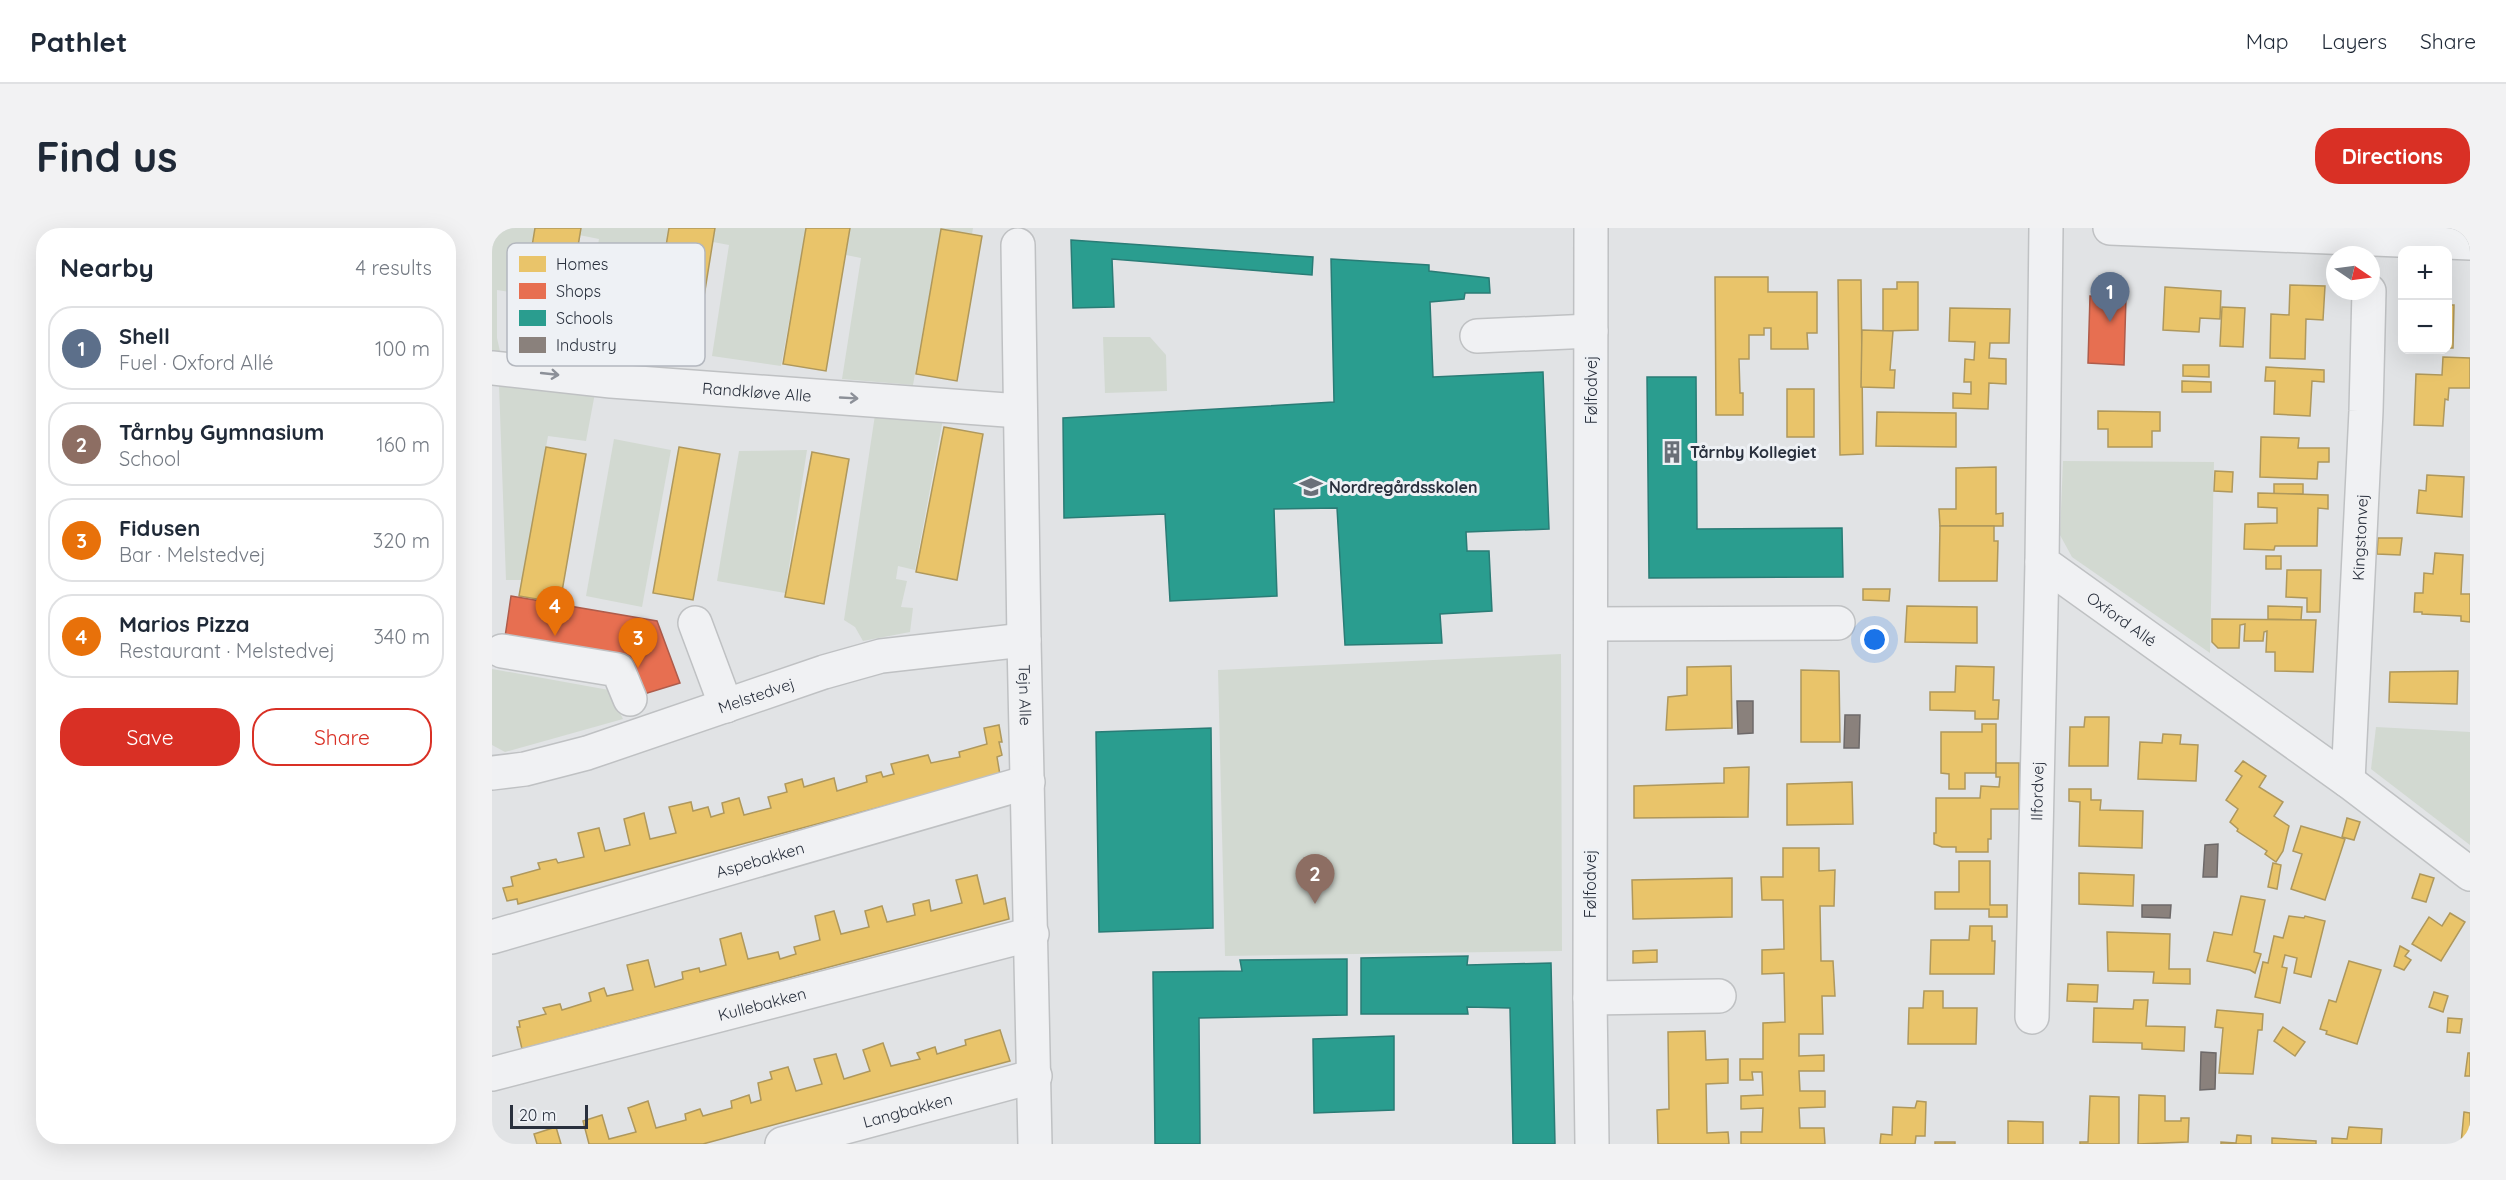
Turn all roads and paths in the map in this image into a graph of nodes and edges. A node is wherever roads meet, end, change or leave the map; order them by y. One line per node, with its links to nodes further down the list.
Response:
1 (1591, 228): 10 (street, Følfodvej)
2 (2046, 228): 14 (street)
3 (2110, 228): 4 (street)
4 (2270, 231): 7 (street)
5 (2470, 243): 8 (street)
6 (1018, 245): 13 (street, Tejn Alle)
7 (2364, 246)
8 (2380, 247)
9 (2369, 300): 23 (street, Kingstonvej)
10 (1591, 331): 11 (street); 17 (street, Følfodvej)
11 (1477, 336)
12 (492, 368): 13 (street, Randkløve Alle, one-way to 13)
13 (1020, 411): 18 (street, Tejn Alle)
14 (2042, 562): 23 (street, Oxford Allé); 30 (street, Ilfordvej)
15 (695, 623): 21 (street)
16 (1838, 623): 17 (street)
17 (1591, 624): 29 (street, Følfodvej)
18 (1024, 640): 21 (street, Melstedvej); 24 (street, Tejn Alle)
19 (502, 651): 20 (street)
20 (630, 699)
21 (726, 706): 22 (street, Melstedvej)
22 (492, 773)
23 (2348, 781): 25 (street, Oxford Allé)
24 (1028, 782): 26 (street, Tejn Alle); 27 (street, Aspebakken)
25 (2470, 874)
26 (1032, 934): 31 (street, Kullebakken); 32 (street, Tejn Alle)
27 (492, 937)
28 (1719, 996): 29 (street)
29 (1590, 998): 35 (street, Følfodvej)
30 (2032, 1017)
31 (492, 1074)
32 (1035, 1076): 33 (street, Langbakken); 34 (street, Tejn Alle)
33 (782, 1144)
34 (1035, 1144)
35 (1592, 1144)

